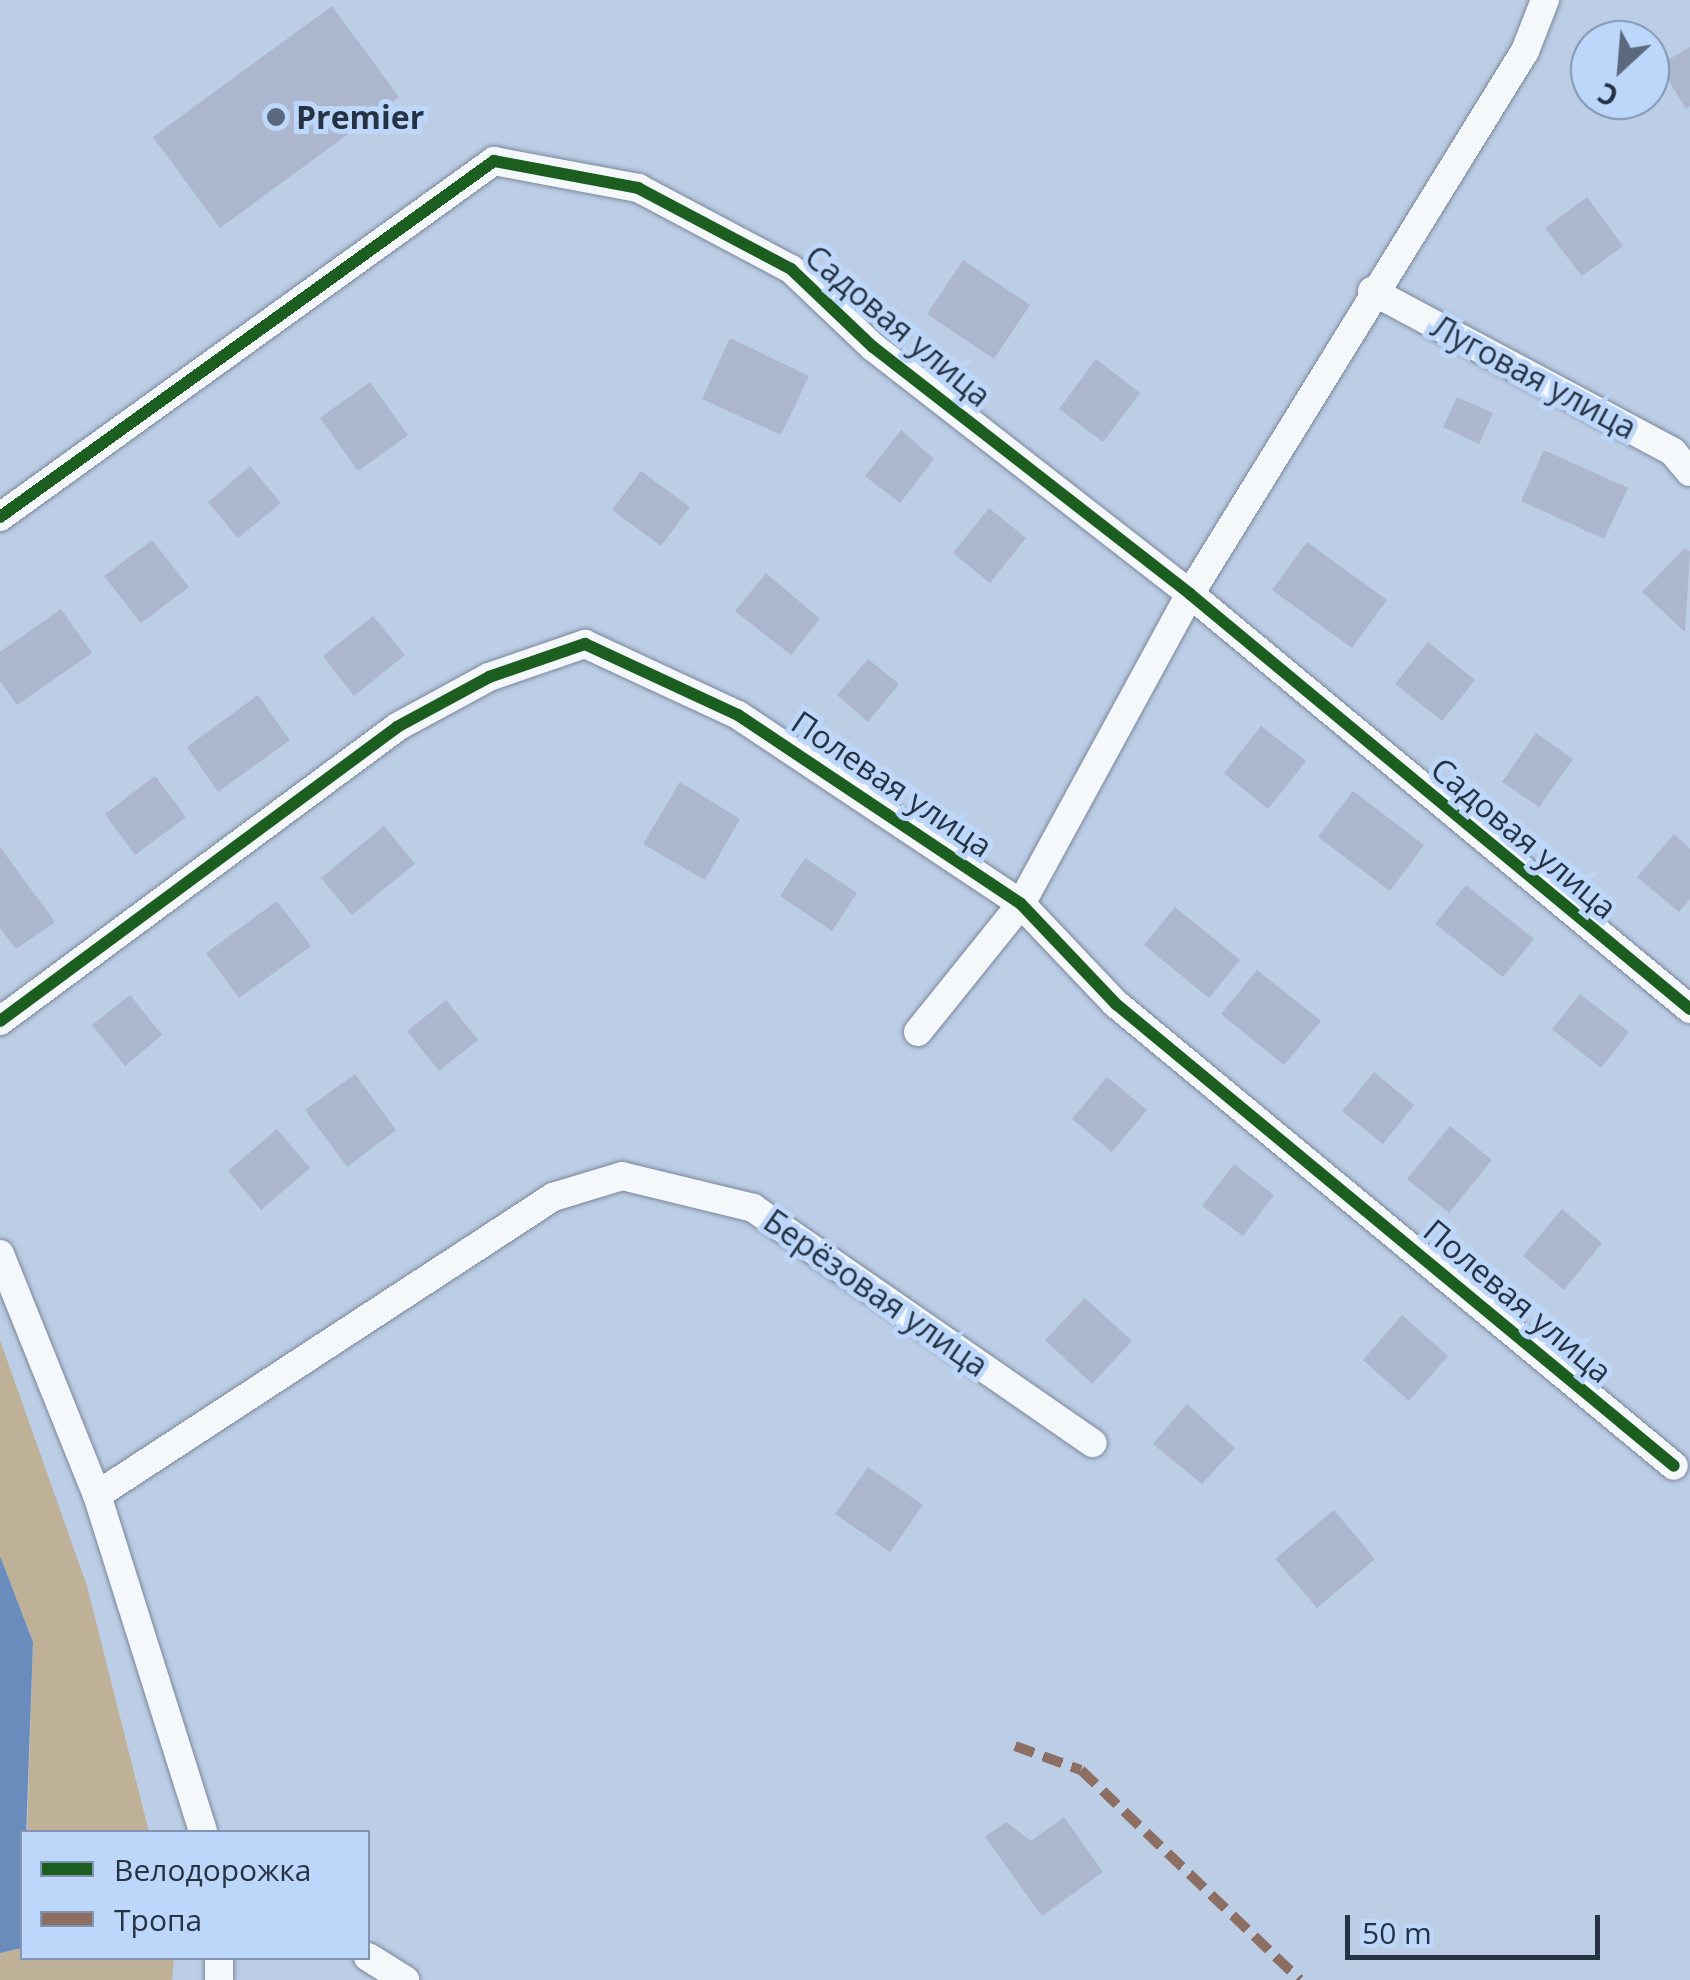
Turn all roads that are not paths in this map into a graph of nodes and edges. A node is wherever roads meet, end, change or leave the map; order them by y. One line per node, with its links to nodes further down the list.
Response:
1 (1545, 0): 2 (street)
2 (1372, 291): 3 (street, Луговая улица); 5 (street)
3 (1690, 472)
4 (0, 517): 5 (street, Садовая улица)
5 (1190, 594): 6 (street); 7 (street, Садовая улица)
6 (1021, 904): 8 (street, Полевая улица); 9 (street); 12 (street, Полевая улица)
7 (1690, 1009)
8 (0, 1021)
9 (918, 1032)
10 (0, 1254): 13 (street)
11 (1093, 1443): 13 (street, Берёзовая улица)
12 (1674, 1466)
13 (97, 1495): 14 (street)
14 (202, 1830)
15 (370, 1958): 16 (street)
16 (405, 1980)

